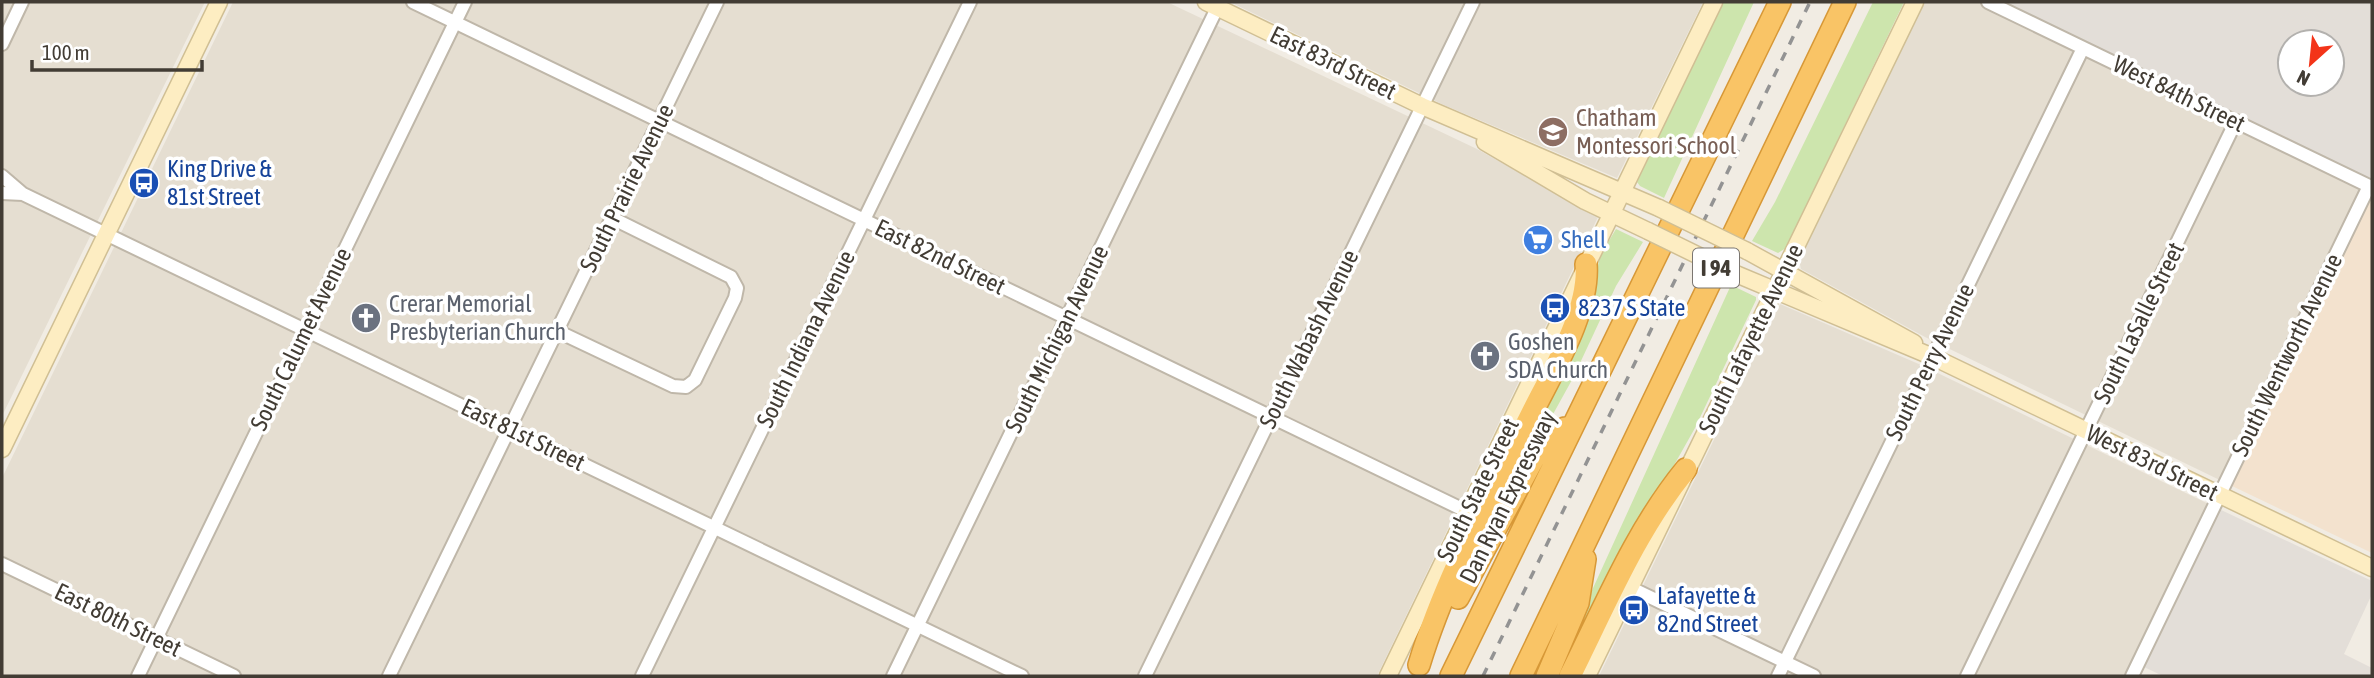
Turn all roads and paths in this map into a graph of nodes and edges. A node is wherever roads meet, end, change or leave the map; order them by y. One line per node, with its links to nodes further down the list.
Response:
1 (22, 2): 15 (street)
2 (219, 2): 28 (street)
3 (413, 2): 14 (street, East 82nd Street)
4 (465, 2): 14 (street, South Calumet Avenue)
5 (717, 2): 18 (street, South Prairie Avenue)
6 (970, 2): 27 (street, South Indiana Avenue)
7 (1473, 2): 17 (street, South Wabash Avenue)
8 (1714, 2): 22 (street, South State Street)
9 (1780, 2): 36 (highway, Dan Ryan Expressway / I 94)
10 (1845, 2): 45 (highway, I 94)
11 (1915, 2): 30 (street, South Lafayette Avenue)
12 (1988, 2): 16 (street, West 84th Street)
13 (1214, 4): 17 (street, East 83rd Street); 32 (street, South Michigan Avenue)
14 (455, 22): 18 (street, East 82nd Street); 33 (street, South Calumet Avenue)
15 (2, 44)
16 (2083, 48): 19 (street, West 84th Street); 35 (street, South Perry Avenue)
17 (1422, 106): 22 (street, East 83rd Street); 25 (street, East 83rd Street); 37 (street, South Wabash Avenue)
18 (660, 121): 26 (street, South Prairie Avenue); 27 (street, East 82nd Street)
19 (2236, 121): 21 (street, West 84th Street); 39 (street, South LaSalle Street)
20 (2, 176): 24 (street, East 81st Street)
21 (2369, 186): 42 (street, South Wentworth Avenue)
22 (1622, 191): 25 (street, South State Street); 30 (street, West 83rd Street, bridge)
23 (2, 193): 24 (street, East 81st Street)
24 (23, 194): 28 (street, East 81st Street)
25 (1611, 214): 29 (street, South State Street); 31 (street, West 83rd Street, bridge)
26 (612, 218): 34 (street, South Prairie Avenue); 34 (street)
27 (864, 220): 32 (street, East 82nd Street); 44 (street, South Indiana Avenue)
28 (106, 234): 33 (street, East 81st Street); 40 (street)
29 (1586, 264): 43 (street, South State Street); 52 (highway)
30 (1785, 271): 31 (street, South Lafayette Avenue); 35 (street, West 83rd Street)
31 (1775, 293): 35 (street, West 83rd Street); 41 (street, South Lafayette Avenue)
32 (1067, 318): 37 (street, East 82nd Street); 49 (street, South Michigan Avenue)
33 (305, 330): 38 (street, East 81st Street); 50 (street, South Calumet Avenue)
34 (557, 331): 38 (street, South Prairie Avenue)
35 (1933, 357): 39 (street, West 83rd Street); 51 (street, South Perry Avenue)
36 (1576, 416): 52 (highway); 61 (highway, Dan Ryan Expressway / I 94)
37 (1271, 417): 43 (street, East 82nd Street); 59 (street, South Wabash Avenue)
38 (509, 429): 44 (street, East 81st Street); 55 (street, South Prairie Avenue)
39 (2087, 431): 42 (street, West 83rd Street); 68 (street, South LaSalle Street)
40 (2, 449)
41 (1686, 469): 48 (street, South Lafayette Avenue); 64 (highway)
42 (2220, 495): 47 (street, West 83rd Street); 69 (street, South Wentworth Avenue)
43 (1468, 512): 60 (street, South State Street)
44 (715, 527): 49 (street, East 81st Street); 56 (street, South Indiana Avenue)
45 (1588, 535): 62 (highway, I 94); 63 (highway)
46 (2, 565): 50 (street, East 80th Street)
47 (2372, 568)
48 (1631, 588): 51 (street); 65 (street, South Lafayette Avenue)
49 (917, 626): 57 (street, South Michigan Avenue); 58 (street, East 81st Street)
50 (156, 639): 53 (street, South Calumet Avenue); 54 (street, East 80th Street)
51 (1784, 662): 66 (street, South Perry Avenue); 67 (street)
52 (1417, 671)
53 (138, 676)
54 (234, 676)
55 (389, 676)
56 (642, 676)
57 (893, 676)
58 (1022, 676)
59 (1145, 676)
60 (1388, 676)
61 (1451, 676)
62 (1521, 676)
63 (1547, 676)
64 (1570, 676)
65 (1587, 676)
66 (1777, 676)
67 (1814, 676)
68 (1967, 676)
69 (2132, 676)

